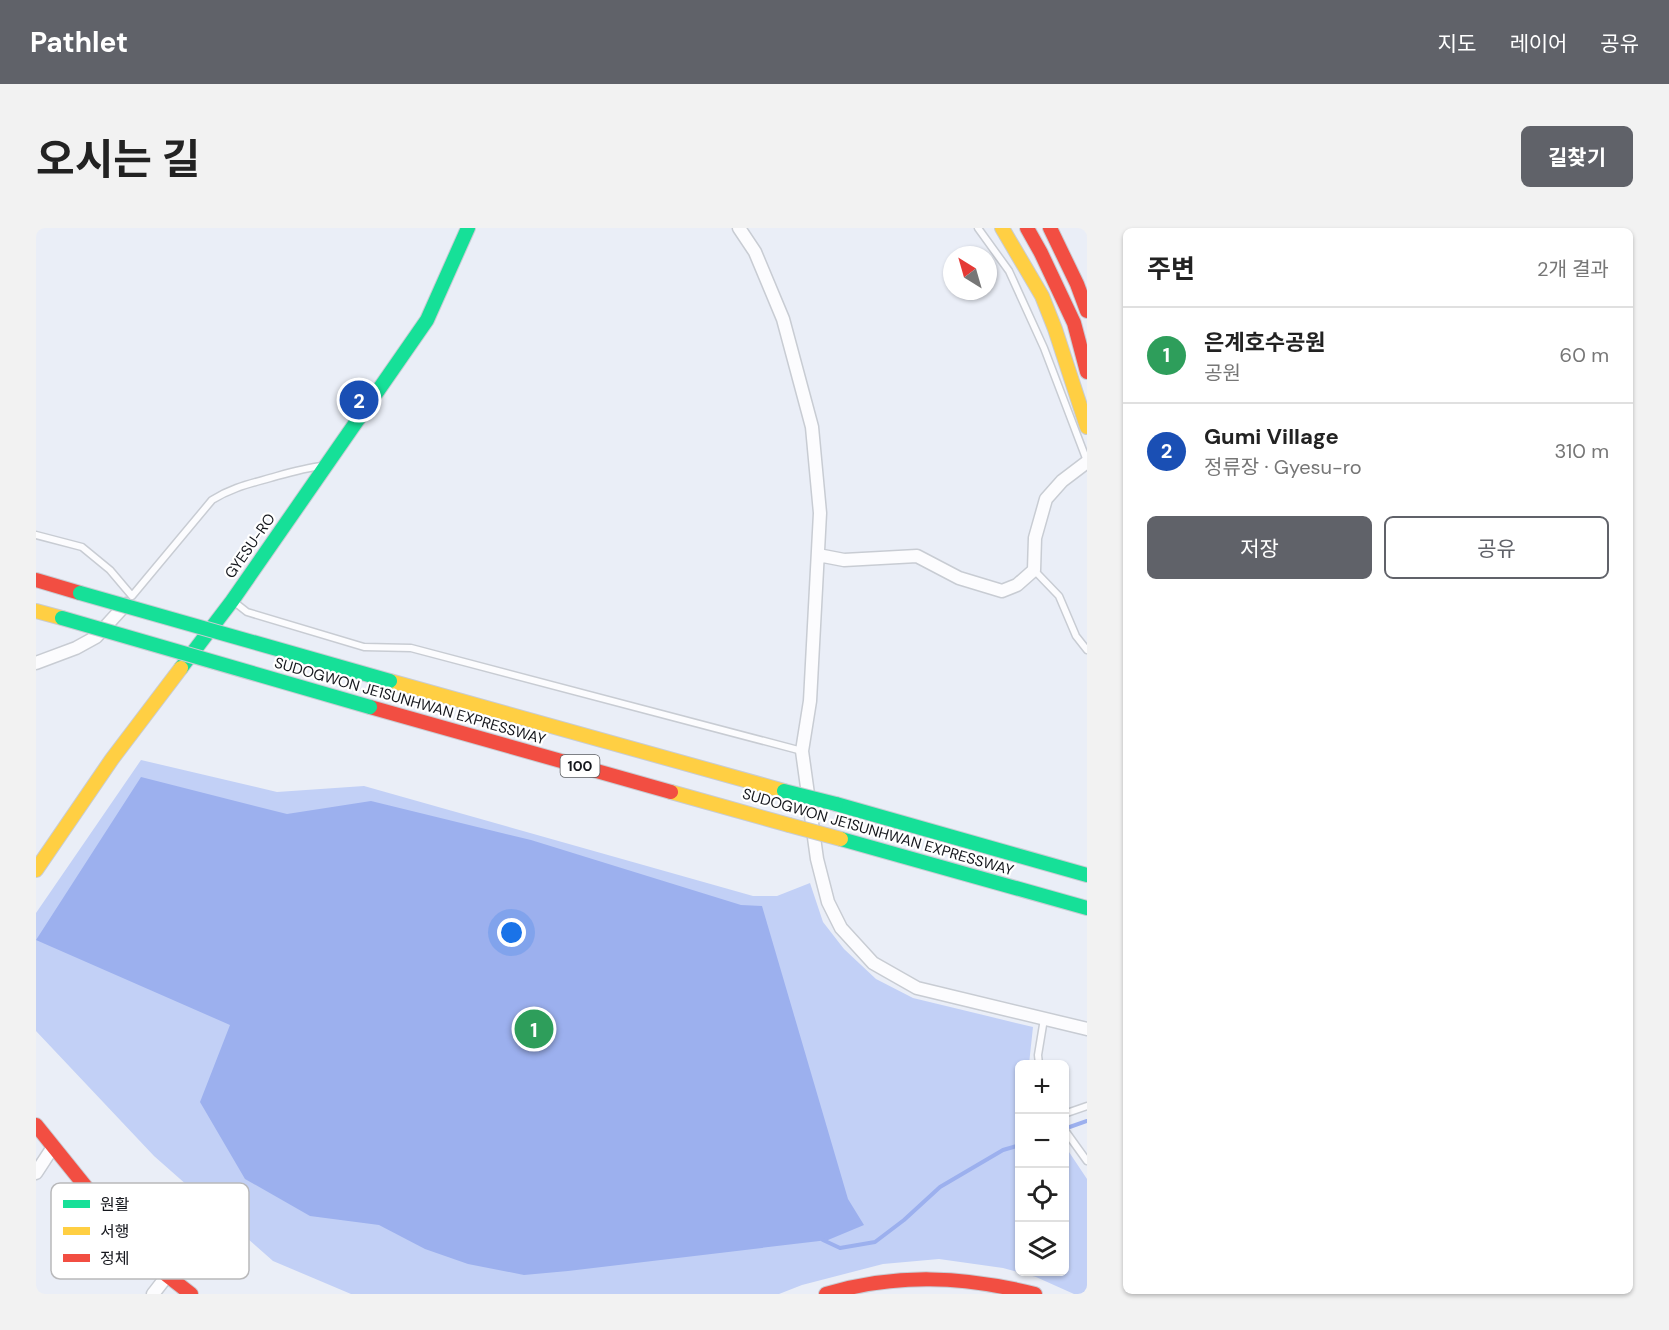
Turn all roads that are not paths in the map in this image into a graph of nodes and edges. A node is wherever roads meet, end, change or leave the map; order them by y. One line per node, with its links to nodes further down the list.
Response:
1 (468, 228): 11 (main road, GYESU-RO)
2 (739, 228): 13 (street)
3 (978, 228): 10 (lane)
4 (1002, 228): 9 (main road)
5 (1027, 228): 8 (main road)
6 (1050, 228): 7 (main road)
7 (1087, 311)
8 (1087, 372)
9 (1087, 427)
10 (1087, 461): 14 (street)
11 (327, 466): 16 (lane); 17 (main road, GYESU-RO)
12 (36, 535): 16 (lane)
13 (818, 555): 14 (street); 21 (street)
14 (1034, 570): 19 (lane)
15 (36, 580): 23 (main road, SUDOGWON JE1SUNHWAN EXPRESSWAY / 100, bridge)
16 (132, 596): 20 (street)
17 (232, 601): 21 (lane); 22 (main road, GYESU-RO)
18 (36, 611): 24 (main road, SUDOGWON JE1SUNHWAN EXPRESSWAY / 100, bridge)
19 (1087, 650)
20 (36, 663)
21 (802, 751): 25 (street)
22 (36, 870)
23 (1087, 875)
24 (1087, 908)
25 (1044, 1019): 26 (street); 27 (lane)
26 (1087, 1029)
27 (1038, 1060)
28 (1087, 1106): 29 (lane)
29 (1069, 1113)
30 (36, 1125): 32 (main road)
31 (1069, 1135): 33 (lane)
32 (53, 1147): 34 (street); 35 (main road)
33 (1087, 1161)
34 (36, 1173)
35 (82, 1183)
36 (165, 1279): 38 (street)
37 (171, 1279): 39 (main road)
38 (153, 1294)
39 (191, 1294)
40 (826, 1294): 41 (main road)
41 (1035, 1294)

